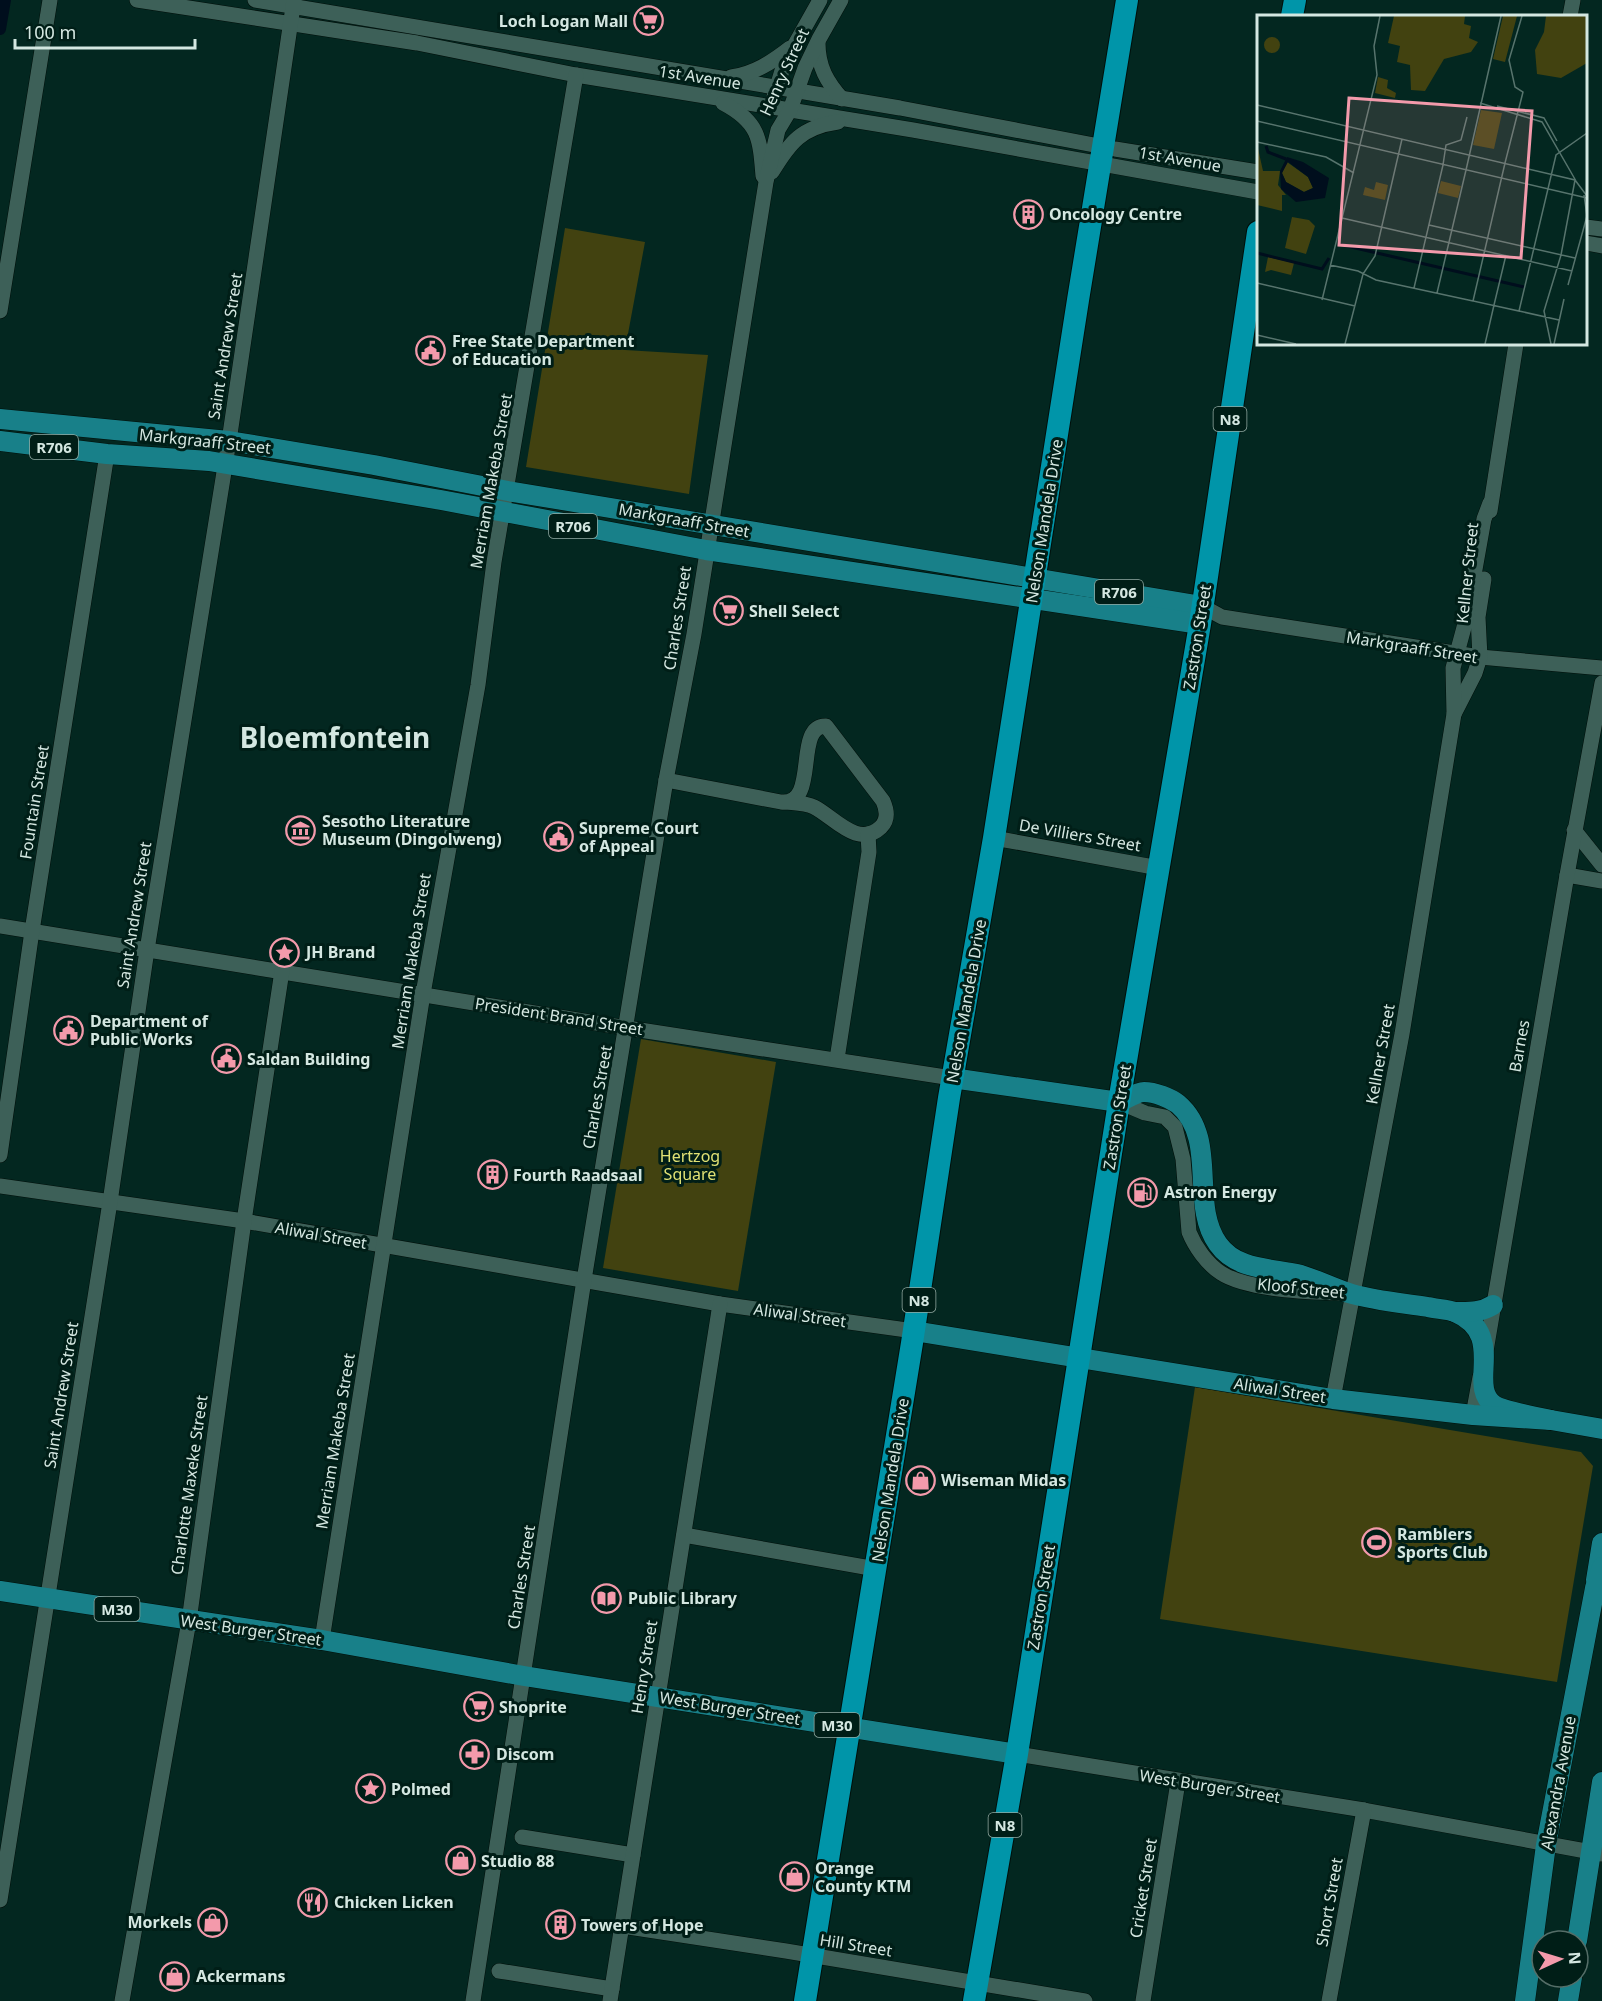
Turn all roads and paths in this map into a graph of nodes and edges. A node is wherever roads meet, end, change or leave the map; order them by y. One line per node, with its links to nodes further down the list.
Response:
1 (50, 0): 36 (street)
2 (136, 0): 14 (street, 1st Avenue)
3 (255, 0): 10 (street, 1st Avenue)
4 (323, 0): 11 (street)
5 (820, 0): 16 (street, Henry Street)
6 (841, 0): 15 (street, Henry Street)
7 (1126, 0): 27 (highway, Nelson Mandela Drive / N8)
8 (1295, 0): 12 (highway)
9 (1573, 0): 13 (street)
10 (293, 3): 11 (street, 1st Avenue); 14 (street, Saint Andrew Street)
11 (333, 13): 18 (street, 1st Avenue)
12 (1292, 15)
13 (1570, 15)
14 (290, 23): 17 (street, 1st Avenue); 41 (street, Saint Andrew Street)
15 (819, 39): 20 (street, Henry Street); 22 (street)
16 (794, 44): 18 (street); 19 (street, Henry Street)
17 (576, 75): 21 (street, 1st Avenue); 44 (street, Merriam Makeba Street)
18 (720, 78): 19 (street, 1st Avenue)
19 (776, 87): 20 (street, 1st Avenue); 23 (street, Henry Street)
20 (797, 91): 22 (street, 1st Avenue); 24 (street, Henry Street)
21 (712, 98): 23 (street, 1st Avenue); 29 (street)
22 (842, 99): 27 (street, 1st Avenue)
23 (771, 107): 24 (street, 1st Avenue); 26 (street, Henry Street)
24 (790, 110): 25 (street, 1st Avenue); 26 (street, Henry Street)
25 (850, 120): 27 (street, 1st Avenue); 29 (street)
26 (778, 130): 29 (street, Charles Street)
27 (1102, 155): 28 (street, 1st Avenue); 30 (street, 1st Avenue); 49 (highway, Nelson Mandela Drive / N8)
28 (1257, 172)
29 (765, 190): 47 (street, Charles Street)
30 (1257, 192)
31 (1587, 227): 32 (street)
32 (1602, 229)
33 (1257, 239): 50 (highway, Zastron Street / N8)
34 (1587, 243): 35 (street)
35 (1602, 246)
36 (0, 310)
37 (1516, 345): 45 (street, Kellner Street)
38 (0, 419): 39 (main road, Markgraaff Street / R706)
39 (101, 430): 41 (main road, Markgraaff Street / R706); 42 (main road)
40 (0, 441): 42 (main road, Markgraaff Street / R706)
41 (230, 441): 43 (street, Saint Andrew Street); 44 (main road, Markgraaff Street / R706)
42 (107, 454): 43 (main road, Markgraaff Street / R706); 66 (street, Fountain Street)
43 (225, 464): 46 (main road, Markgraaff Street / R706); 67 (street, Saint Andrew Street)
44 (508, 491): 46 (street, Merriam Makeba Street); 47 (main road, Markgraaff Street / R706)
45 (1490, 503): 51 (street, Kellner Street); 52 (street, Kellner Street)
46 (504, 513): 48 (main road, Markgraaff Street / R706); 69 (street, Merriam Makeba Street)
47 (711, 525): 48 (street, Charles Street); 49 (main road, Markgraaff Street / R706)
48 (706, 550): 49 (main road, Markgraaff Street / R706); 56 (street, Charles Street)
49 (1034, 588): 50 (main road, Markgraaff Street / R706); 60 (highway, Nelson Mandela Drive / N8)
50 (1201, 615): 51 (street, Markgraaff Street); 62 (highway, Zastron Street / N8)
51 (1456, 653): 52 (street, Markgraaff Street); 55 (street, Kellner Street)
52 (1480, 657): 53 (street, Markgraaff Street); 55 (street, Kellner Street)
53 (1602, 668)
54 (1602, 683): 58 (street, Barnes)
55 (1454, 714): 81 (street, Kellner Street)
56 (666, 780): 57 (street); 70 (street, Charles Street)
57 (786, 802): 59 (street); 59 (street)
58 (1574, 830): 61 (street); 63 (street, Barnes)
59 (868, 834): 71 (street)
60 (994, 838): 62 (street, De Villiers Street); 72 (highway, Nelson Mandela Drive / N8)
61 (1602, 865)
62 (1159, 868): 73 (highway, Zastron Street / N8)
63 (1566, 875): 64 (street); 83 (street, Barnes)
64 (1602, 881)
65 (0, 926): 66 (street, President Brand Street)
66 (32, 931): 67 (street, President Brand Street); 74 (street, Fountain Street)
67 (147, 950): 68 (street, President Brand Street); 76 (street, Saint Andrew Street)
68 (282, 971): 69 (street, President Brand Street); 77 (street, Charlotte Maxeke Street)
69 (423, 994): 70 (street, President Brand Street); 78 (street, Merriam Makeba Street)
70 (627, 1028): 71 (street, President Brand Street); 79 (street, Charles Street)
71 (837, 1059): 72 (street, President Brand Street)
72 (952, 1078): 73 (main road, President Brand Street); 85 (highway, Nelson Mandela Drive / N8)
73 (1119, 1102): 80 (street, Kloof Street); 81 (main road, Kloof Street); 88 (highway, Zastron Street / N8)
74 (0, 1155)
75 (0, 1186): 76 (street, Aliwal Street)
76 (110, 1202): 77 (street, Aliwal Street); 101 (street, Saint Andrew Street)
77 (244, 1221): 78 (street, Aliwal Street); 102 (street, Charlotte Maxeke Street)
78 (384, 1245): 79 (street, Aliwal Street); 103 (street, Merriam Makeba Street)
79 (584, 1280): 82 (street, Aliwal Street); 104 (street, Charles Street)
80 (1302, 1291): 81 (street, Kloof Street); 86 (street)
81 (1353, 1294): 84 (main road); 86 (street, Kellner Street)
82 (720, 1304): 85 (street, Aliwal Street); 95 (street, Henry Street)
83 (1493, 1305): 84 (main road); 87 (street, Barnes)
84 (1454, 1312): 87 (main road)
85 (914, 1331): 88 (main road, Aliwal Street); 98 (highway, Nelson Mandela Drive / N8)
86 (1345, 1333): 89 (street, Kellner Street)
87 (1485, 1353): 90 (street, Barnes); 91 (main road)
88 (1079, 1358): 89 (main road, Aliwal Street); 107 (highway, Zastron Street / N8)
89 (1333, 1399): 90 (main road, Aliwal Street)
90 (1473, 1416): 91 (main road, Aliwal Street)
91 (1551, 1420): 92 (main road, Aliwal Street)
92 (1580, 1425): 93 (main road, Aliwal Street); 94 (main road)
93 (1602, 1429)
94 (1602, 1440)
95 (684, 1535): 98 (street); 105 (street, Henry Street)
96 (1602, 1543): 99 (main road)
97 (1602, 1567): 99 (main road, Alexandra Avenue)
98 (876, 1569): 106 (highway, Nelson Mandela Drive / N8)
99 (1594, 1588): 113 (main road, Alexandra Avenue)
100 (0, 1591): 101 (main road, West Burger Street / M30)
101 (46, 1598): 102 (main road, West Burger Street / M30); 111 (street, Saint Andrew Street)
102 (189, 1621): 103 (main road, West Burger Street / M30); 123 (street, Charlotte Maxeke Street)
103 (322, 1640): 104 (main road, West Burger Street / M30)
104 (524, 1676): 105 (main road, West Burger Street / M30); 124 (street, Charles Street)
105 (658, 1697): 106 (main road, West Burger Street / M30); 115 (street, Henry Street)
106 (850, 1727): 107 (main road, West Burger Street / M30); 119 (highway, Nelson Mandela Drive / N8)
107 (1017, 1754): 108 (street, West Burger Street); 121 (highway, Zastron Street / N8)
108 (1178, 1782): 110 (street, West Burger Street); 127 (street, Cricket Street)
109 (1602, 1782): 114 (main road)
110 (1364, 1810): 113 (street, West Burger Street); 128 (street, Short Street)
111 (6, 1826): 116 (street, Saint Andrew Street)
112 (522, 1837): 115 (street)
113 (1546, 1845): 114 (street, West Burger Street); 129 (main road, Alexandra Avenue)
114 (1596, 1853): 118 (main road)
115 (633, 1856): 117 (street, Henry Street)
116 (0, 1900)
117 (622, 1926): 119 (street, Hill Street); 122 (street, Henry Street)
118 (1580, 1929)
119 (812, 1956): 121 (street, Hill Street); 125 (highway, Nelson Mandela Drive / N8)
120 (499, 1971): 122 (street)
121 (975, 1992): 126 (street, Hill Street)
122 (611, 1995)
123 (122, 2001)
124 (473, 2001)
125 (805, 2001)
126 (1085, 2001)
127 (1143, 2001)
128 (1329, 2001)
129 (1525, 2001)

